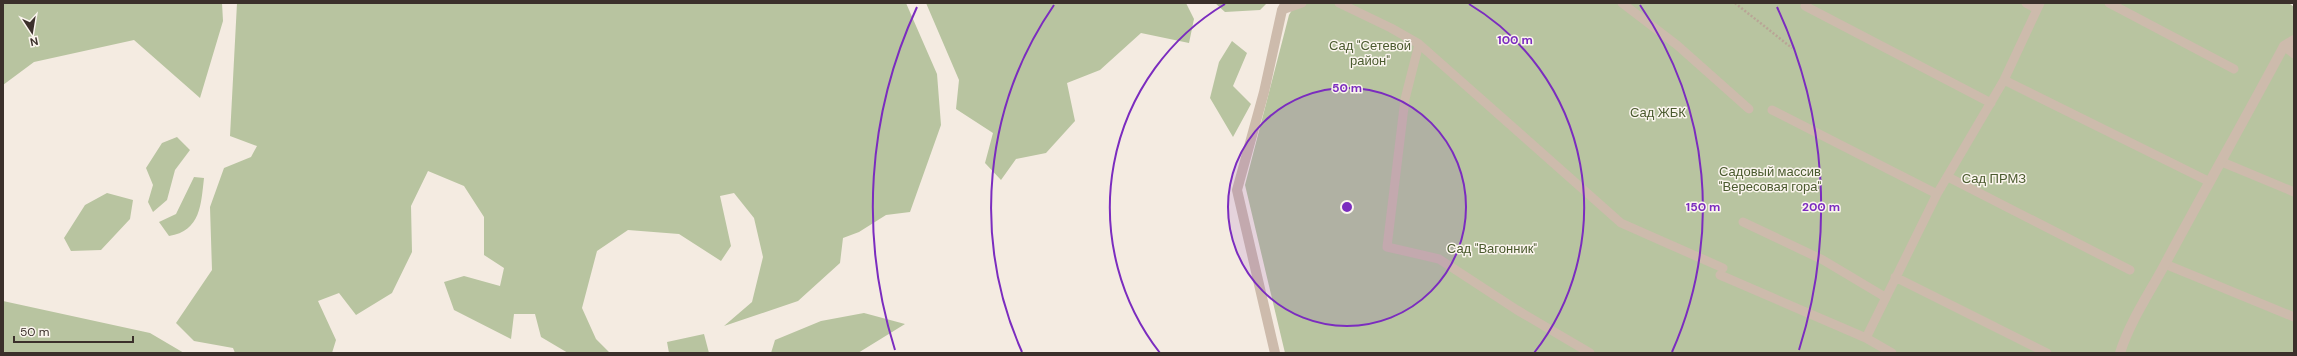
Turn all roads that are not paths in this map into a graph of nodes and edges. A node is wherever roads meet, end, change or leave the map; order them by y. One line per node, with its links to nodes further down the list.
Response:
1 (1302, 3): 6 (lane)
2 (1339, 3): 10 (lane)
3 (1622, 3): 16 (lane)
4 (2026, 3): 8 (lane)
5 (2109, 3): 13 (lane)
6 (1284, 6): 30 (street)
7 (1806, 6): 15 (lane)
8 (2039, 6): 14 (lane)
9 (2294, 40): 11 (street)
10 (1419, 44): 29 (lane); 31 (lane)
11 (2284, 46): 12 (lane); 18 (street)
12 (2294, 54)
13 (2234, 69)
14 (2004, 80): 15 (lane); 20 (lane)
15 (1991, 103): 19 (lane)
16 (1749, 109)
17 (1772, 110): 22 (lane)
18 (2222, 162): 20 (street); 21 (lane)
19 (1948, 177): 22 (lane); 25 (lane)
20 (2210, 182): 24 (street)
21 (2294, 192)
22 (1937, 194): 26 (lane)
23 (1743, 222): 27 (lane)
24 (2165, 264): 28 (lane); 34 (street)
25 (2130, 270)
26 (1895, 277): 27 (lane); 33 (lane)
27 (1885, 297): 29 (lane)
28 (2294, 317)
29 (1866, 338): 32 (lane)
30 (1275, 353)
31 (1590, 353)
32 (1892, 353)
33 (2047, 353)
34 (2120, 353)

